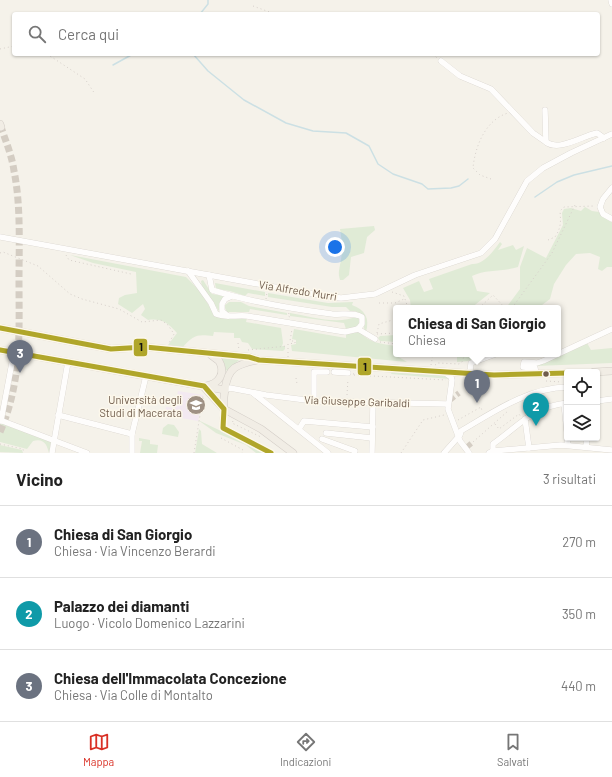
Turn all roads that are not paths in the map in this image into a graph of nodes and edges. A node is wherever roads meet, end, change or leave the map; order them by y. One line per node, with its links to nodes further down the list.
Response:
1 (611, 0): 2 (street)
2 (612, 4)
3 (441, 61): 7 (street)
4 (545, 110): 7 (street)
5 (612, 134): 6 (street, Via Alfredo Murri)
6 (604, 138): 7 (street); 12 (street, Via Alfredo Murri)
7 (546, 142)
8 (612, 188): 9 (street)
9 (612, 219)
10 (0, 237): 11 (street, Via Alfredo Murri)
11 (188, 271): 12 (street, Via Alfredo Murri); 14 (street)
12 (209, 275): 13 (street)
13 (232, 296): 14 (street); 16 (street)
14 (228, 316): 16 (street)
15 (0, 328): 22 (main road)
16 (358, 329): 18 (street)
17 (612, 329): 21 (street)
18 (376, 337)
19 (0, 350): 20 (main road)
20 (14, 352): 26 (main road); 52 (street)
21 (561, 353)
22 (208, 354): 25 (main road); 27 (main road)
23 (488, 357): 35 (street)
24 (552, 357): 36 (street)
25 (259, 360): 31 (main road); 38 (main road)
26 (68, 362): 37 (main road); 51 (street)
27 (222, 370): 38 (street); 41 (main road)
28 (612, 371): 32 (main road)
29 (327, 372): 46 (street)
30 (334, 372): 33 (street)
31 (444, 372): 35 (main road); 47 (street)
32 (600, 372)
33 (351, 373)
34 (564, 373): 36 (main road)
35 (470, 374): 36 (main road)
36 (536, 374)
37 (146, 376): 41 (main road); 57 (street)
38 (227, 378): 40 (street); 42 (main road)
39 (564, 387): 59 (street)
40 (234, 389): 42 (street, Via Giuseppe Garibaldi); 43 (street, Via Giuseppe Garibaldi)
41 (204, 390): 42 (main road); 50 (main road)
42 (225, 390): 50 (main road)
43 (252, 392): 46 (street, Via Giuseppe Garibaldi); 56 (street)
44 (612, 399): 45 (street)
45 (600, 400)
46 (314, 401): 48 (street, Via Giuseppe Garibaldi)
47 (449, 402): 48 (street, Via Giuseppe Garibaldi); 59 (street)
48 (373, 403): 55 (street)
49 (564, 403): 53 (street)
50 (224, 409): 76 (street); 77 (main road)
51 (58, 416): 57 (street); 62 (street)
52 (0, 420): 62 (street)
53 (524, 420): 68 (street); 72 (street)
54 (327, 424): 55 (street); 56 (street); 58 (street)
55 (373, 427): 60 (street)
56 (299, 429): 65 (street)
57 (134, 432): 75 (street)
58 (326, 432): 60 (street); 61 (street)
59 (460, 435): 69 (street); 80 (street)
60 (372, 438): 79 (street)
61 (322, 439): 65 (street); 71 (street)
62 (55, 441): 73 (street); 74 (street)
63 (567, 441): 66 (street)
64 (587, 441): 67 (street)
65 (318, 444): 78 (street)
66 (568, 445): 67 (street); 68 (street)
67 (586, 447): 70 (street)
68 (529, 448): 72 (street)
69 (467, 450)
70 (612, 450)
71 (355, 451)
72 (491, 452)
73 (52, 453)
74 (87, 453)
75 (132, 453)
76 (270, 453)
77 (293, 453)
78 (328, 453)
79 (372, 453)
80 (444, 453)

